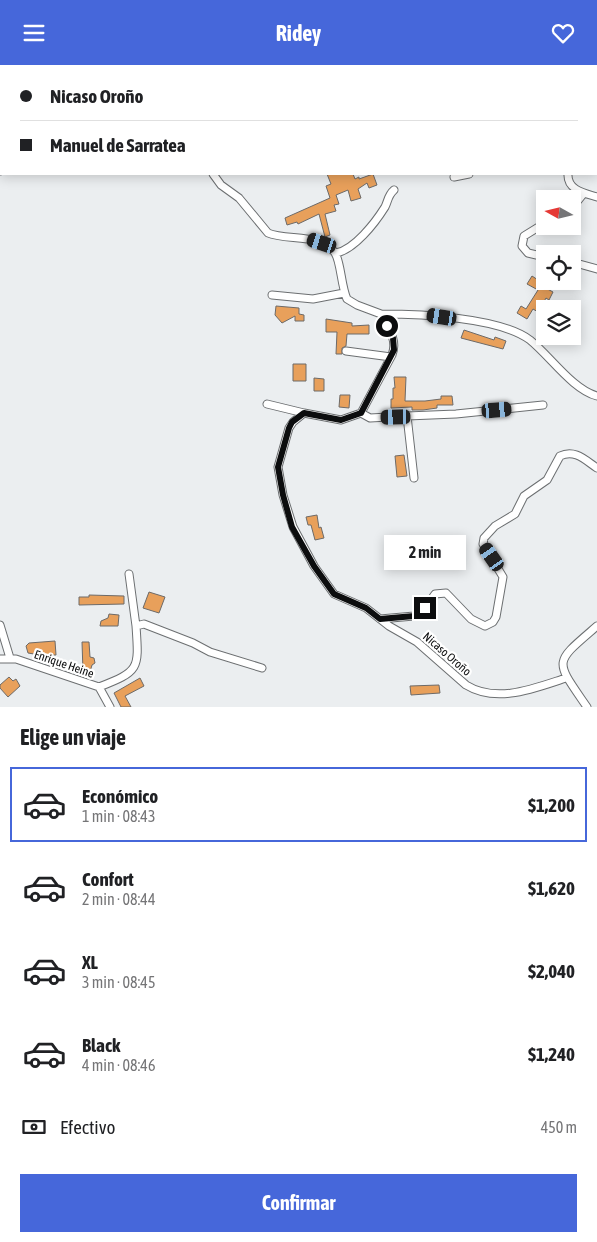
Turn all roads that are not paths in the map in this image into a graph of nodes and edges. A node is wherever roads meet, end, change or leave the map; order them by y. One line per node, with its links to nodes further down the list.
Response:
1 (214, 175): 10 (street)
2 (464, 175): 4 (street)
3 (568, 175): 6 (street)
4 (454, 177)
5 (394, 190): 10 (street)
6 (584, 193): 7 (street); 8 (street)
7 (581, 197)
8 (597, 197)
9 (536, 229): 11 (street)
10 (336, 253): 14 (street)
11 (536, 255)
12 (581, 265): 13 (street)
13 (597, 269)
14 (344, 293): 15 (street); 16 (street)
15 (272, 295)
16 (381, 314): 18 (street); 19 (street)
17 (346, 351): 18 (street)
18 (391, 357): 23 (street)
19 (597, 396)
20 (267, 404): 22 (street)
21 (543, 405): 24 (street)
22 (304, 413): 23 (street); 28 (street, Nicaso Oroño)
23 (361, 413): 24 (street)
24 (407, 417): 26 (street)
25 (597, 468): 28 (street)
26 (414, 478)
27 (129, 575): 30 (street)
28 (380, 619): 35 (street, Nicaso Oroño)
29 (0, 625): 32 (street)
30 (136, 626): 34 (street); 36 (street)
31 (597, 626): 35 (street)
32 (10, 658): 33 (street, Enrique Heine); 36 (street, Enrique Heine)
33 (0, 659)
34 (262, 668)
35 (566, 678): 38 (street)
36 (99, 687): 37 (street, Enrique Heine)
37 (110, 707)
38 (587, 707)

